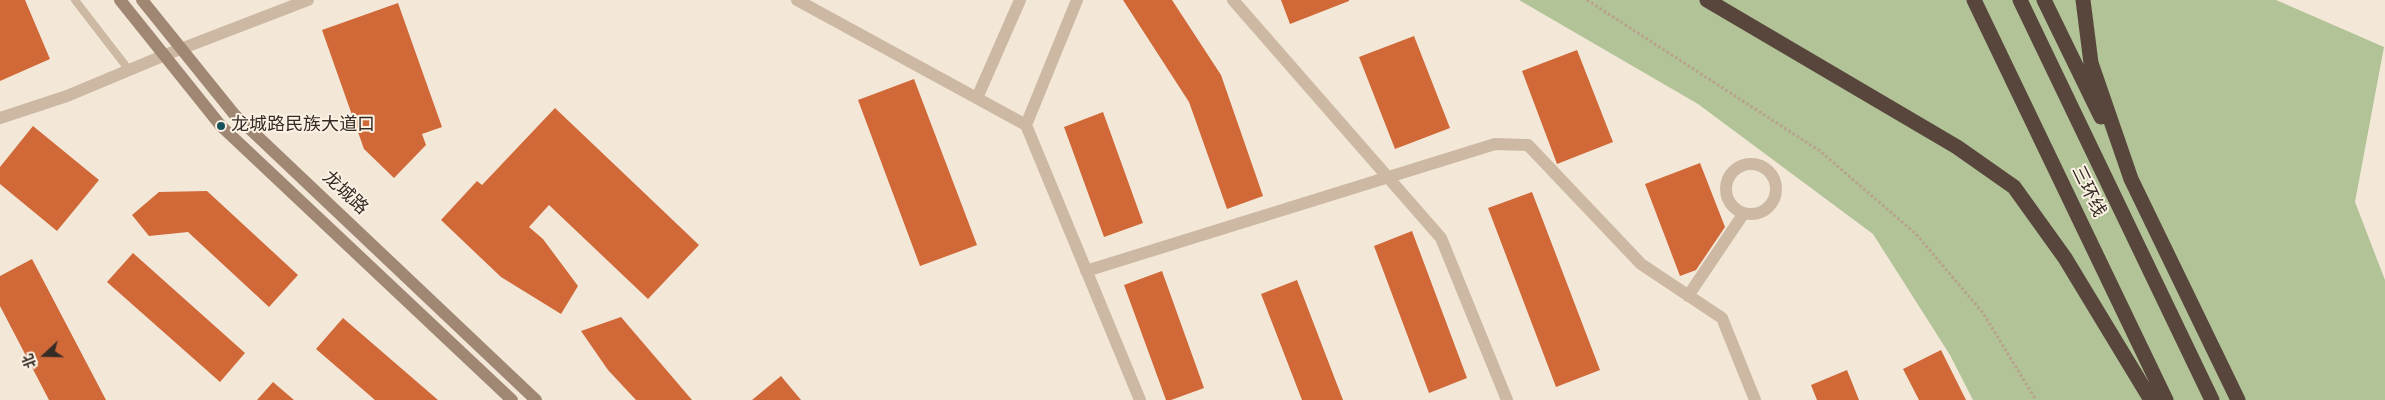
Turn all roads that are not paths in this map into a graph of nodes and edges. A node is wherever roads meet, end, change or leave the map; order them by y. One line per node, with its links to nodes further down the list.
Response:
1 (75, 0): 16 (lane)
2 (120, 0): 15 (street, 龙城路)
3 (142, 0): 14 (street, 龙城路)
4 (308, 0): 14 (street)
5 (797, 0): 17 (street)
6 (1020, 0): 17 (street)
7 (1077, 0): 19 (street)
8 (1233, 0): 20 (street)
9 (1707, 0): 30 (highway)
10 (1974, 0): 31 (highway, 三环线)
11 (2020, 0): 32 (highway, 三环线)
12 (2044, 0): 21 (highway)
13 (2083, 0): 21 (highway)
14 (182, 48): 15 (street); 26 (street, 龙城路)
15 (165, 55): 16 (street); 25 (street, 龙城路)
16 (129, 70): 18 (street)
17 (977, 98): 19 (street)
18 (0, 118)
19 (1026, 125): 23 (street)
20 (1388, 177): 23 (street); 24 (street); 28 (street)
21 (2131, 179): 33 (highway)
22 (1744, 213): 22 (street); 24 (street)
23 (1086, 271): 27 (street)
24 (1688, 296): 29 (street)
25 (512, 400)
26 (536, 400)
27 (1140, 400)
28 (1507, 400)
29 (1755, 400)
30 (2151, 400)
31 (2166, 400)
32 (2212, 400)
33 (2238, 400)

